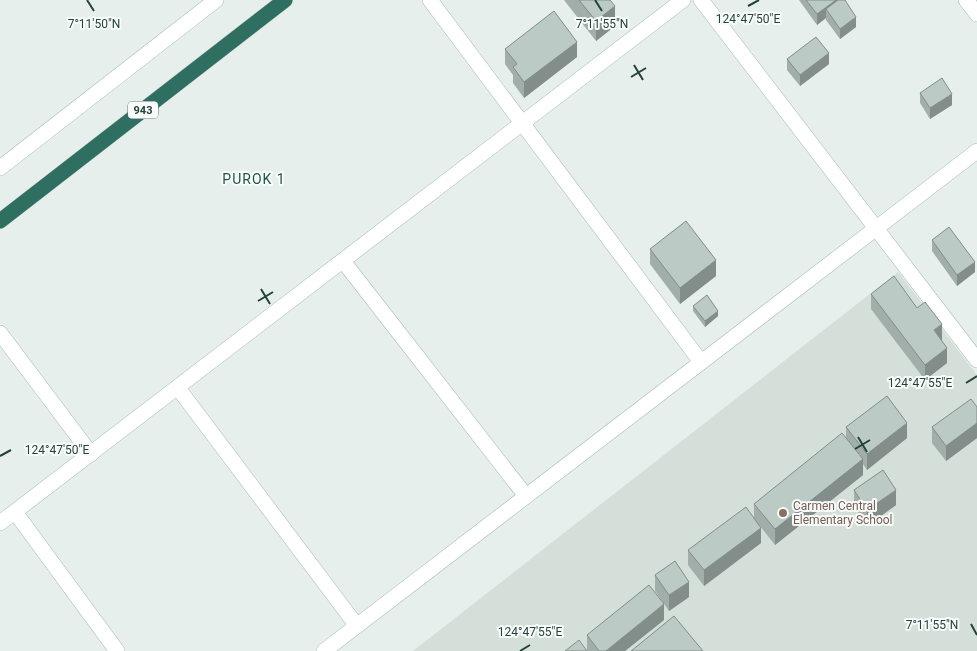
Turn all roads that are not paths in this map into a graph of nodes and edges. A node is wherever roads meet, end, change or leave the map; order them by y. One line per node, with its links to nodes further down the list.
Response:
1 (216, 0): 10 (street)
2 (285, 0): 11 (highway, 943)
3 (430, 0): 8 (street)
4 (683, 0): 8 (street)
5 (701, 0): 12 (street)
6 (966, 0): 7 (street)
7 (977, 14)
8 (522, 123): 13 (street); 16 (street)
9 (977, 151): 12 (street)
10 (0, 168)
11 (0, 221)
12 (876, 228): 15 (street); 16 (street)
13 (343, 261): 17 (street); 19 (street)
14 (0, 332): 18 (street)
15 (977, 360)
16 (701, 362): 19 (street)
17 (178, 388): 18 (street); 22 (street)
18 (91, 454): 20 (street)
19 (526, 496): 22 (street)
20 (15, 512): 21 (street); 23 (street)
21 (0, 524)
22 (357, 626): 24 (street)
23 (117, 651)
24 (324, 651)

